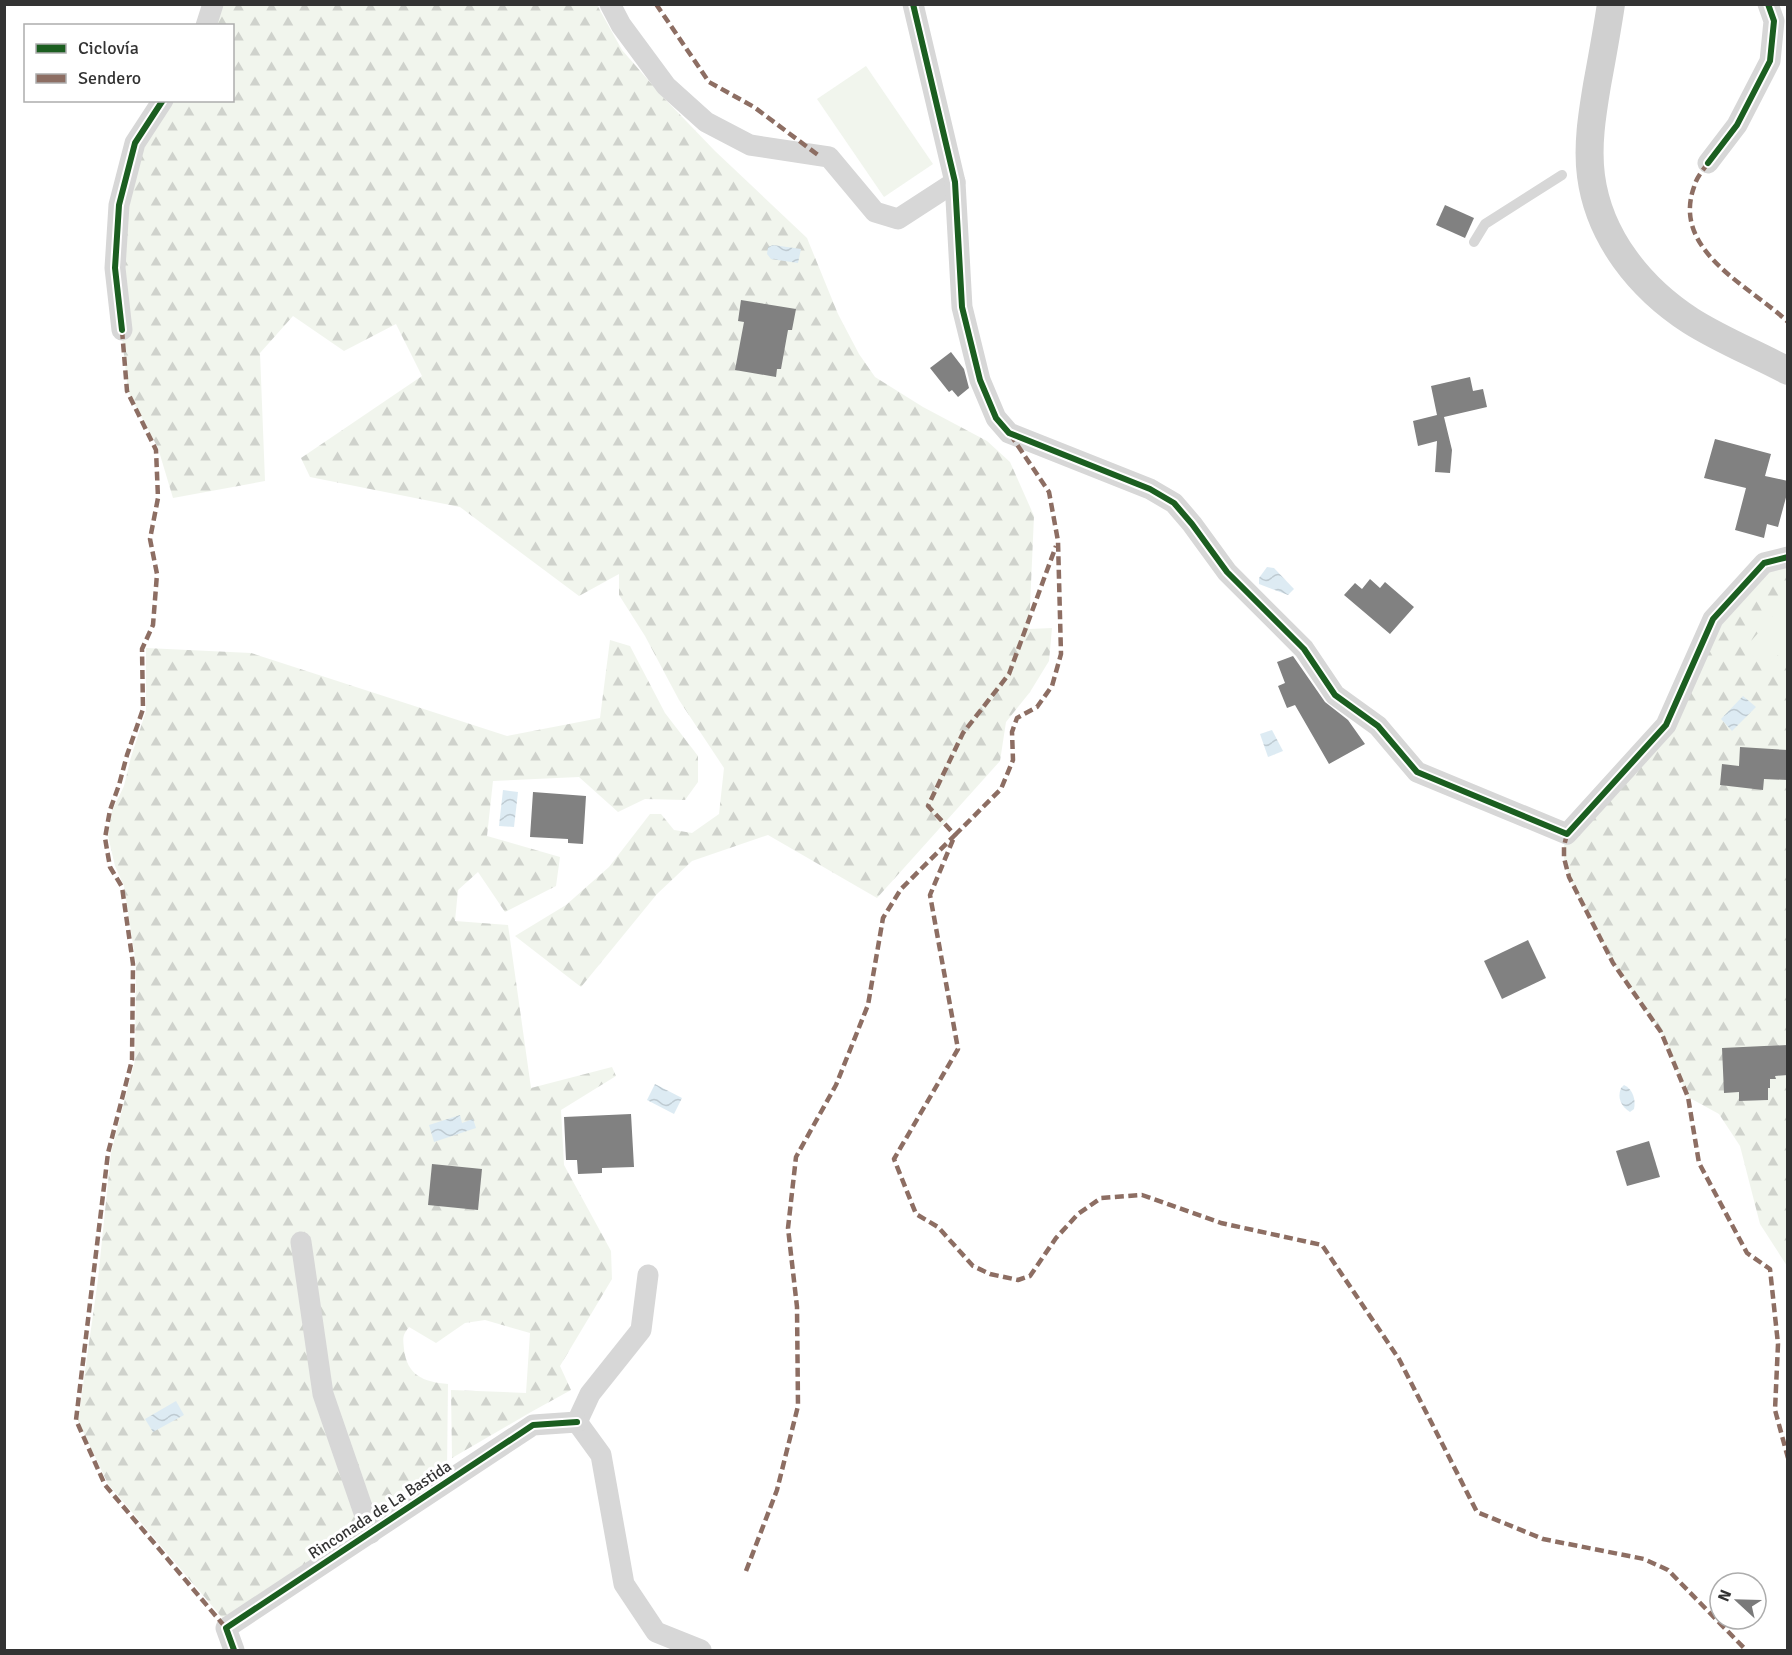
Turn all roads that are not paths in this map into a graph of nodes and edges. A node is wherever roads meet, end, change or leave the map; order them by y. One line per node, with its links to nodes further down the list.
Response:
1 (213, 4): 6 (street)
2 (610, 4): 10 (street)
3 (913, 4): 10 (street)
4 (1611, 4): 13 (main road)
5 (1768, 4): 8 (street)
6 (207, 24)
7 (162, 102): 12 (street)
8 (1708, 163)
9 (1562, 175): 11 (lane)
10 (955, 182): 14 (street)
11 (1474, 242)
12 (122, 330)
13 (1788, 371)
14 (1788, 556)
15 (301, 1242): 18 (street, Rinconada de La Bastida)
16 (648, 1275): 17 (street)
17 (577, 1422): 18 (street, Rinconada de La Bastida); 20 (street)
18 (370, 1533): 19 (street, Rinconada de La Bastida)
19 (234, 1650)
20 (700, 1650)

